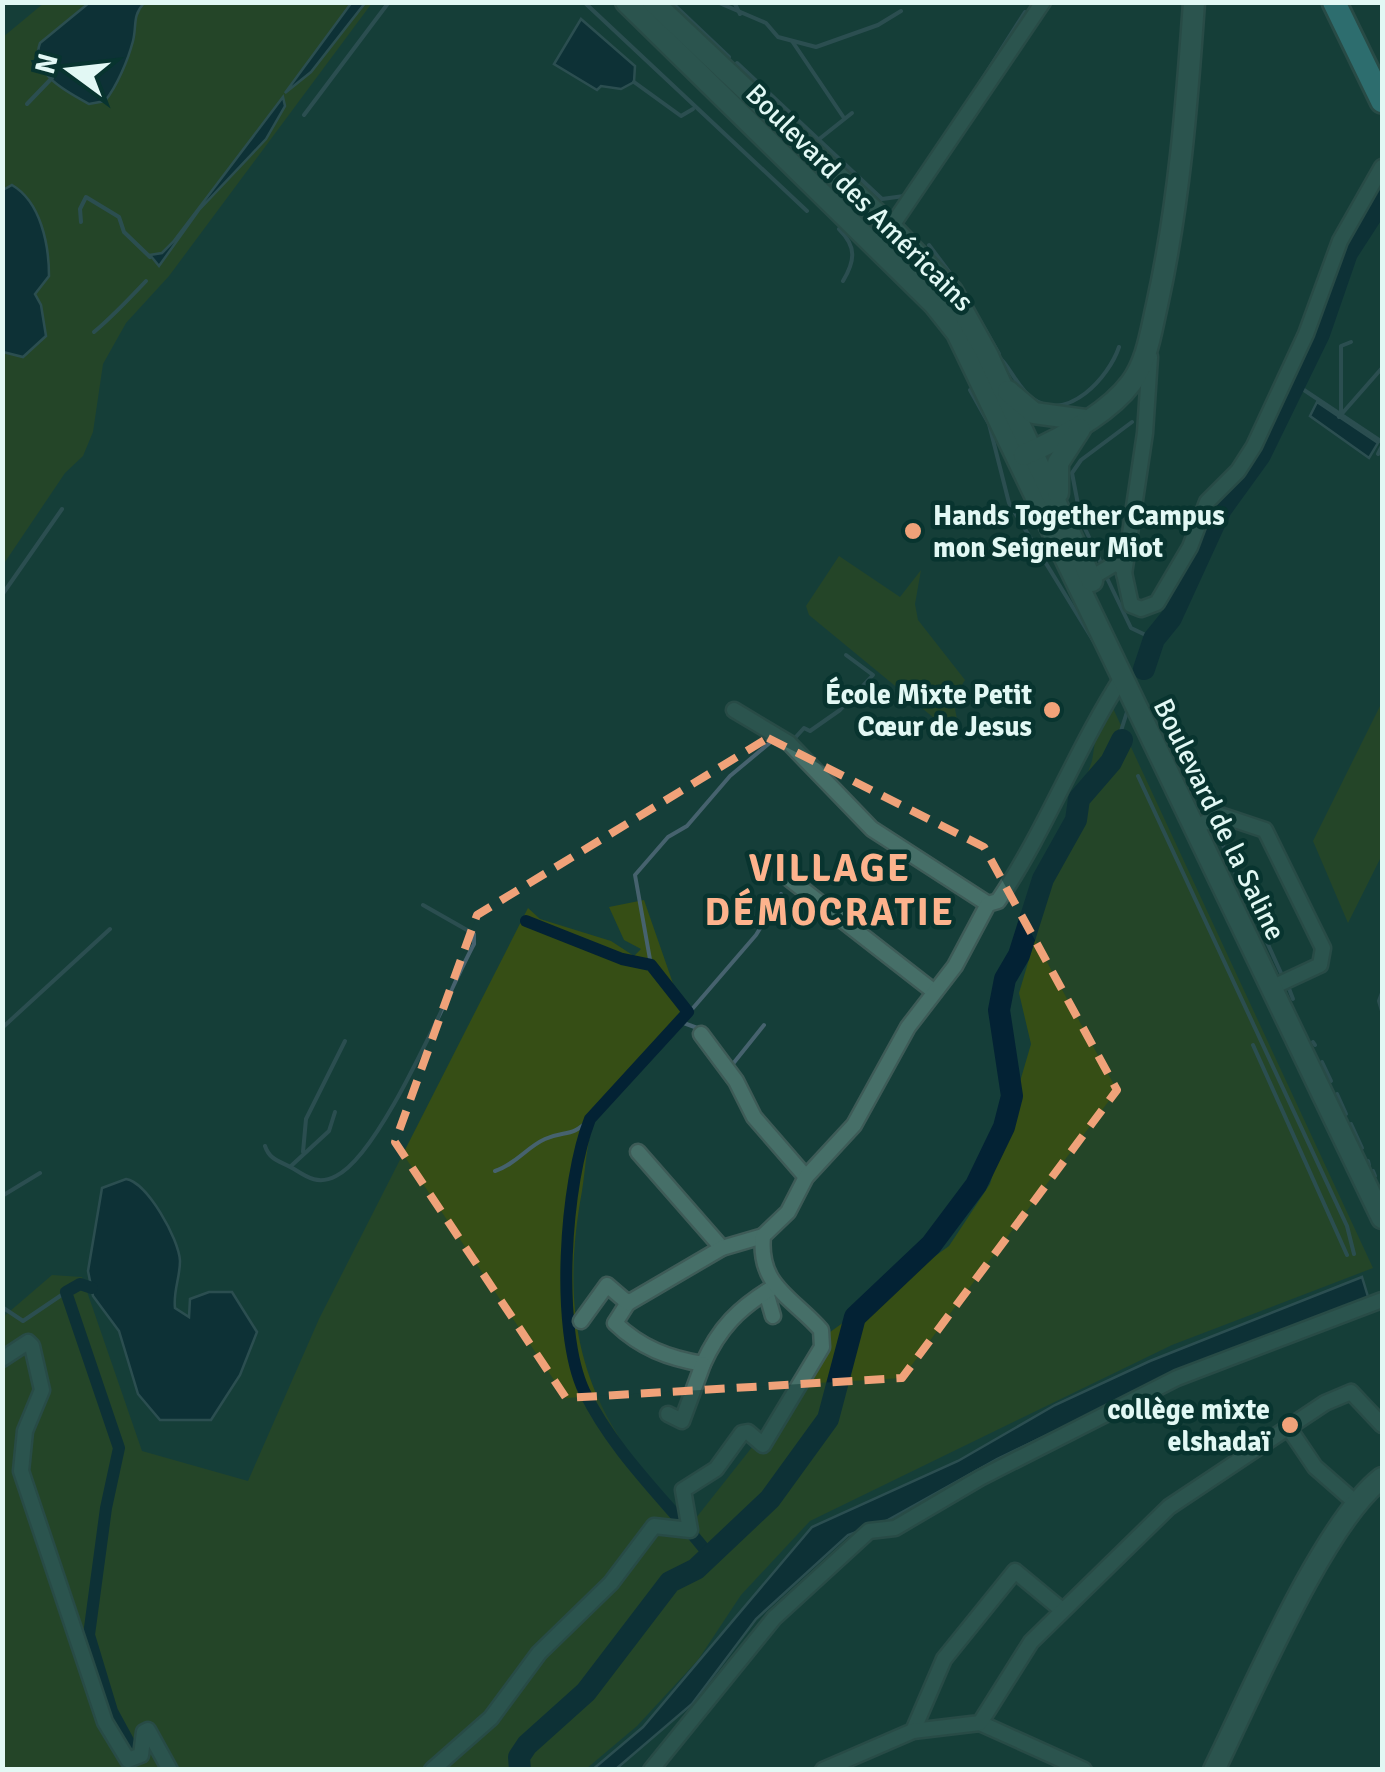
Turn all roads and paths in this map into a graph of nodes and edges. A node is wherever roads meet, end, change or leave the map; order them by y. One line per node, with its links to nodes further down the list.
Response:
1 (626, 2): 9 (main road, Boulevard des Américains)
2 (653, 2): 8 (main road, Boulevard des Américains)
3 (1043, 2): 8 (street)
4 (1194, 2): 10 (main road)
5 (1334, 2): 6 (main road)
6 (1382, 100)
7 (1382, 167): 16 (street)
8 (891, 227): 9 (street); 11 (main road, Boulevard des Américains)
9 (871, 242): 13 (main road, Boulevard des Américains)
10 (1151, 333): 12 (main road); 16 (street)
11 (1000, 382): 12 (main road); 13 (main road, Boulevard des Américains)
12 (1087, 420): 13 (main road); 14 (main road)
13 (1025, 454): 14 (main road, Boulevard de la Saline); 17 (main road, Boulevard de la Saline)
14 (1065, 518): 15 (main road, Boulevard de la Saline)
15 (1090, 578): 16 (street); 17 (main road, Boulevard de la Saline)
16 (1124, 580)
17 (1126, 677): 19 (main road, Boulevard de la Saline); 22 (street)
18 (734, 710): 22 (street)
19 (1153, 727): 20 (main road, Boulevard de la Saline); 29 (main road, Boulevard de la Saline)
20 (1202, 824): 23 (main road, Boulevard de la Saline); 23 (street)
21 (787, 878): 24 (street)
22 (988, 904): 24 (street)
23 (1275, 986): 28 (main road, Boulevard de la Saline)
24 (932, 990): 27 (street)
25 (701, 1034): 27 (street)
26 (638, 1152): 31 (street)
27 (806, 1177): 30 (street)
28 (1382, 1204)
29 (1382, 1218)
30 (762, 1236): 31 (street); 32 (street)
31 (722, 1248): 34 (street)
32 (769, 1290): 35 (street); 38 (street); 48 (street)
33 (1382, 1300): 49 (street)
34 (629, 1302): 36 (street); 38 (street)
35 (773, 1316)
36 (581, 1320)
37 (2, 1359): 47 (street)
38 (703, 1364): 39 (street)
39 (668, 1414)
40 (1382, 1424): 41 (street)
41 (1288, 1427): 43 (street); 44 (street)
42 (1382, 1478): 43 (main road)
43 (1356, 1503): 52 (main road)
44 (1062, 1610): 45 (street); 46 (street)
45 (980, 1722): 46 (street); 51 (street)
46 (913, 1731): 50 (street)
47 (170, 1770)
48 (432, 1770)
49 (651, 1770)
50 (823, 1770)
51 (1084, 1770)
52 (1214, 1770)

